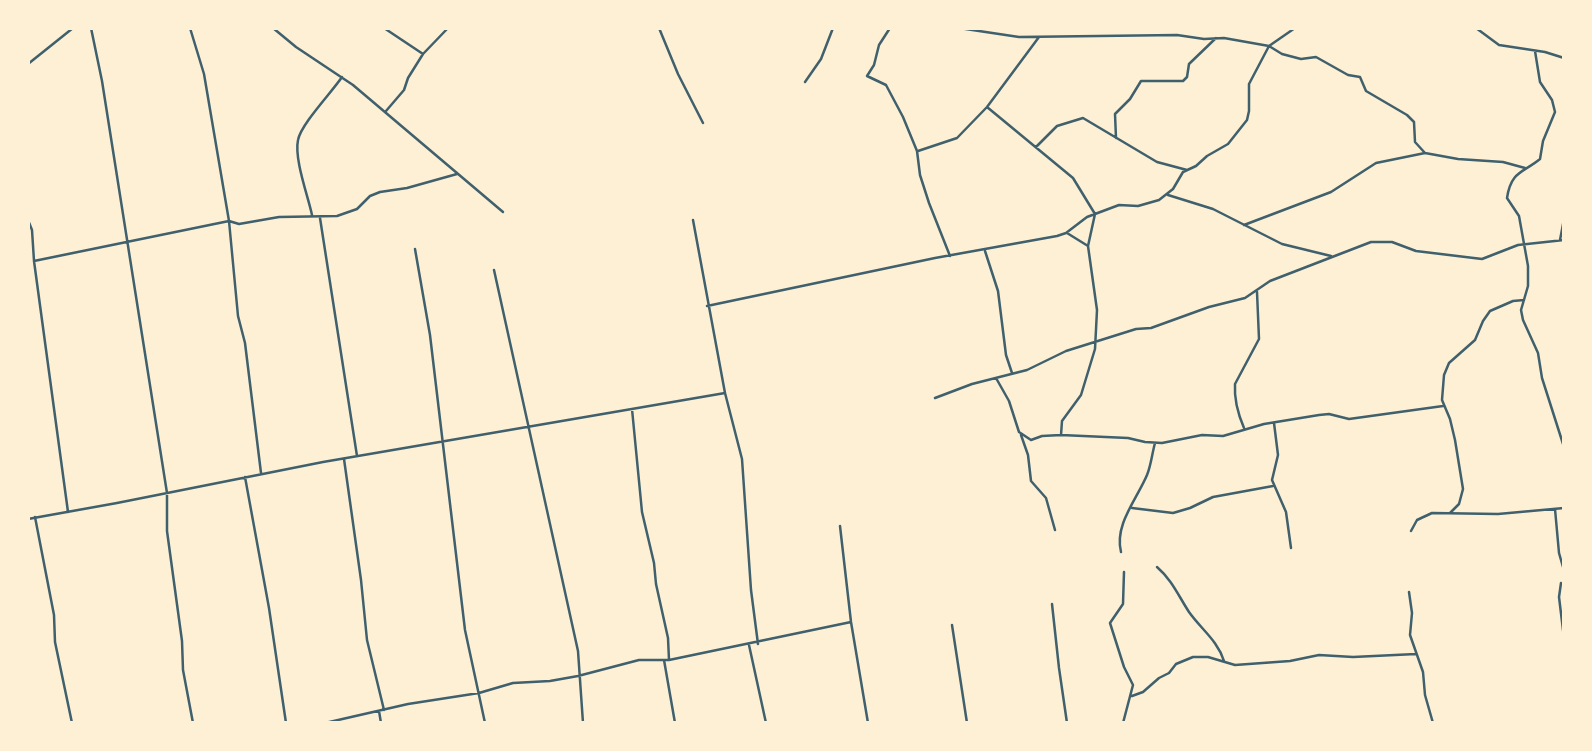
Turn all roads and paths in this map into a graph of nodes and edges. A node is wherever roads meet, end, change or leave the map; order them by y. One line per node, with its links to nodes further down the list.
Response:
1 (73, 28): 21 (street)
2 (91, 28): 46 (street)
3 (190, 28): 42 (street)
4 (273, 28): 22 (street)
5 (384, 28): 19 (street)
6 (448, 28): 19 (street)
7 (659, 28): 26 (street)
8 (833, 28): 23 (street)
9 (890, 28): 29 (street)
10 (959, 28): 15 (street)
11 (1178, 28): 14 (street)
12 (1295, 28): 17 (street)
13 (1476, 28): 18 (street)
14 (1177, 35): 15 (street); 16 (street)
15 (1039, 37): 24 (street)
16 (1216, 38): 17 (street); 27 (street)
17 (1269, 46): 30 (street); 32 (street)
18 (1535, 51): 20 (street); 31 (street)
19 (423, 54): 25 (street)
20 (1564, 58)
21 (28, 64)
22 (342, 77): 25 (street); 37 (street)
23 (805, 82)
24 (987, 107): 28 (street); 29 (street)
25 (385, 112): 33 (street)
26 (702, 123)
27 (1116, 138): 28 (street); 32 (street)
28 (1036, 147): 36 (street)
29 (917, 151): 51 (street)
30 (1425, 153): 31 (street); 43 (street)
31 (1524, 169): 47 (street)
32 (1187, 170): 34 (street)
33 (457, 174): 35 (street); 38 (street)
34 (1168, 195): 36 (street); 43 (street)
35 (503, 212)
36 (1096, 214): 44 (street); 48 (street)
37 (312, 217): 38 (street); 42 (street)
38 (320, 218): 73 (street)
39 (1564, 219): 45 (street)
40 (28, 220): 53 (street)
41 (693, 220): 57 (street)
42 (229, 221): 46 (street); 75 (street)
43 (1244, 225): 52 (street)
44 (1066, 233): 48 (street); 50 (street)
45 (1562, 240): 47 (street)
46 (127, 241): 53 (street); 78 (street)
47 (1525, 244): 52 (street); 56 (street)
48 (1088, 246): 58 (street)
49 (415, 249): 70 (street)
50 (985, 251): 51 (street); 59 (street)
51 (950, 256): 57 (street)
52 (1332, 256): 55 (street)
53 (34, 261): 82 (street)
54 (494, 270): 66 (street)
55 (1257, 292): 58 (street); 67 (street)
56 (1524, 300): 63 (street); 72 (street)
57 (707, 306): 61 (street)
58 (1094, 343): 59 (street); 69 (street)
59 (1012, 374): 60 (street)
60 (996, 378): 62 (street); 68 (street)
61 (725, 393): 64 (street); 100 (street)
62 (935, 398)
63 (1443, 406): 65 (street); 83 (street)
64 (632, 410): 66 (street); 104 (street)
65 (1275, 423): 67 (street); 77 (street)
66 (530, 427): 70 (street); 106 (street)
67 (1245, 429): 71 (street)
68 (1021, 435): 69 (street); 87 (street)
69 (1061, 435): 71 (street)
70 (444, 442): 73 (street); 108 (street)
71 (1155, 443): 79 (street)
72 (1564, 447)
73 (358, 456): 74 (street)
74 (344, 459): 75 (street); 111 (street)
75 (261, 473): 76 (street)
76 (245, 477): 78 (street); 115 (street)
77 (1273, 486): 79 (street); 89 (street)
78 (167, 493): 82 (street); 114 (street)
79 (1132, 508): 90 (street)
80 (1564, 508): 81 (street)
81 (1555, 509): 83 (street); 92 (street)
82 (68, 512): 84 (street)
83 (1450, 513): 88 (street)
84 (36, 517): 85 (street); 113 (street)
85 (28, 519)
86 (840, 526): 97 (street)
87 (1055, 530)
88 (1411, 531)
89 (1291, 548)
90 (1121, 552)
91 (1157, 567): 105 (street)
92 (1563, 567)
93 (1124, 572): 109 (street)
94 (1562, 583): 99 (street)
95 (1409, 592): 102 (street)
96 (1052, 604): 124 (street)
97 (851, 622): 100 (street); 122 (street)
98 (953, 625): 123 (street)
99 (1564, 638)
100 (758, 643): 101 (street)
101 (749, 645): 104 (street); 121 (street)
102 (1416, 654): 105 (street); 126 (street)
103 (664, 660): 104 (street); 106 (street); 120 (street)
104 (669, 660)
105 (1224, 661): 109 (street)
106 (579, 676): 108 (street); 119 (street)
107 (1564, 683): 110 (street)
108 (479, 693): 111 (street); 118 (street)
109 (1132, 696): 125 (street)
110 (1564, 703)
111 (384, 710): 112 (street)
112 (379, 711): 116 (street); 117 (street)
113 (72, 723)
114 (193, 723)
115 (286, 723)
116 (324, 723)
117 (381, 723)
118 (485, 723)
119 (583, 723)
120 (675, 723)
121 (766, 723)
122 (868, 723)
123 (967, 723)
124 (1068, 723)
125 (1124, 723)
126 (1433, 723)

